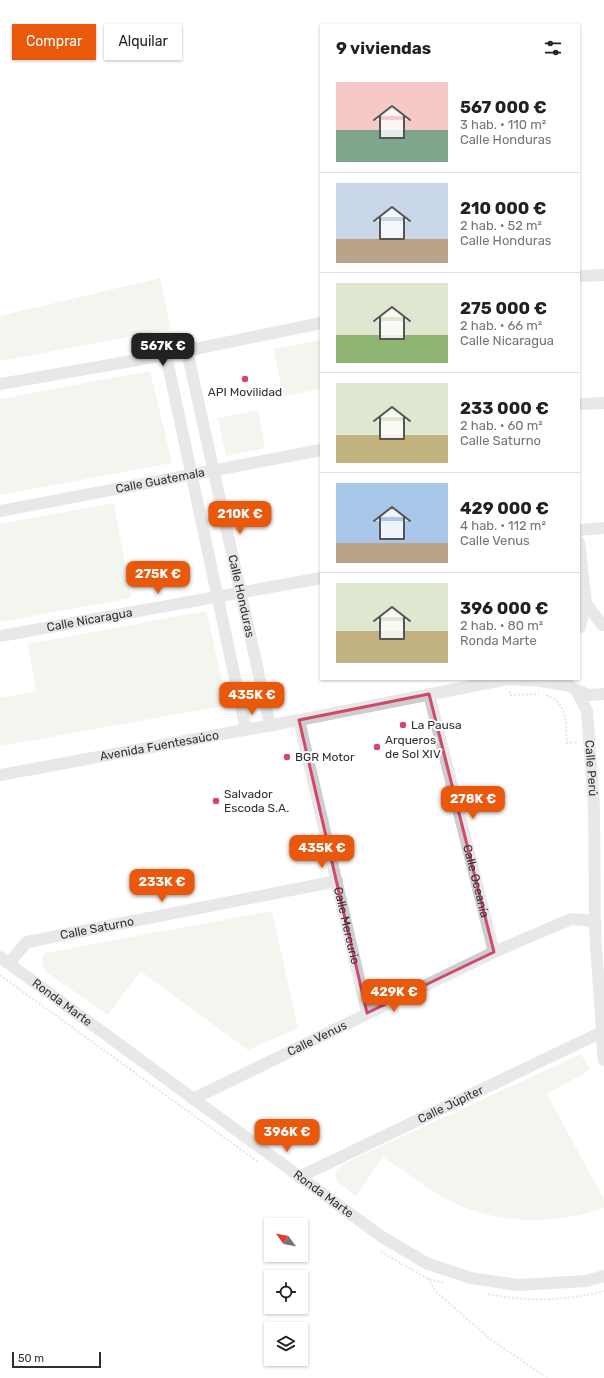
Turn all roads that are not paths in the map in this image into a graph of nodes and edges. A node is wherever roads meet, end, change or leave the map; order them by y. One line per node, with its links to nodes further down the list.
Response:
1 (604, 275): 2 (street)
2 (580, 276)
3 (320, 323): 4 (street)
4 (187, 351): 5 (street); 10 (street, Calle Honduras)
5 (166, 355): 6 (street); 11 (street, Calle Honduras)
6 (0, 384)
7 (604, 402): 8 (street)
8 (580, 404)
9 (320, 450): 10 (street, Calle Guatemala)
10 (214, 470): 11 (street, Calle Guatemala); 17 (street, Calle Honduras)
11 (191, 475): 12 (street, Calle Guatemala); 18 (street, Calle Honduras)
12 (0, 511)
13 (604, 528): 14 (street)
14 (580, 530)
15 (580, 551): 19 (street)
16 (320, 578): 17 (street, Calle Nicaragua)
17 (241, 593): 18 (street, Calle Nicaragua); 29 (street, Calle Honduras)
18 (217, 597): 22 (street, Calle Nicaragua); 30 (street, Calle Honduras)
19 (586, 603): 20 (street); 21 (street)
20 (603, 625): 21 (street)
21 (580, 628)
22 (0, 636)
23 (503, 680): 26 (street, Avenida Fuentesaúco)
24 (524, 680): 25 (street, Avenida Fuentesaúco)
25 (570, 685): 27 (street, Avenida Fuentesaúco); 33 (street, Calle Perú)
26 (429, 694): 28 (street, Avenida Fuentesaúco); 36 (street, Calle Oceanía)
27 (604, 694)
28 (299, 720): 29 (street, Avenida Fuentesaúco); 32 (street, Calle Mercurio)
29 (270, 725): 30 (street, Avenida Fuentesaúco)
30 (246, 730): 31 (street, Avenida Fuentesaúco)
31 (0, 775)
32 (337, 881): 37 (street, Calle Saturno); 38 (street, Calle Mercurio)
33 (600, 887): 35 (street, Calle Perú)
34 (604, 909): 35 (street)
35 (595, 920): 36 (street, Calle Venus); 39 (street, Calle Perú)
36 (494, 952): 38 (street, Calle Venus)
37 (4, 960): 41 (street, Ronda Marte)
38 (367, 1013): 41 (street, Calle Venus)
39 (603, 1031): 40 (street, Calle Perú); 42 (street, Calle Júpiter)
40 (604, 1060)
41 (193, 1099): 42 (street, Ronda Marte)
42 (299, 1176): 43 (street, Ronda Marte)
43 (604, 1276)

